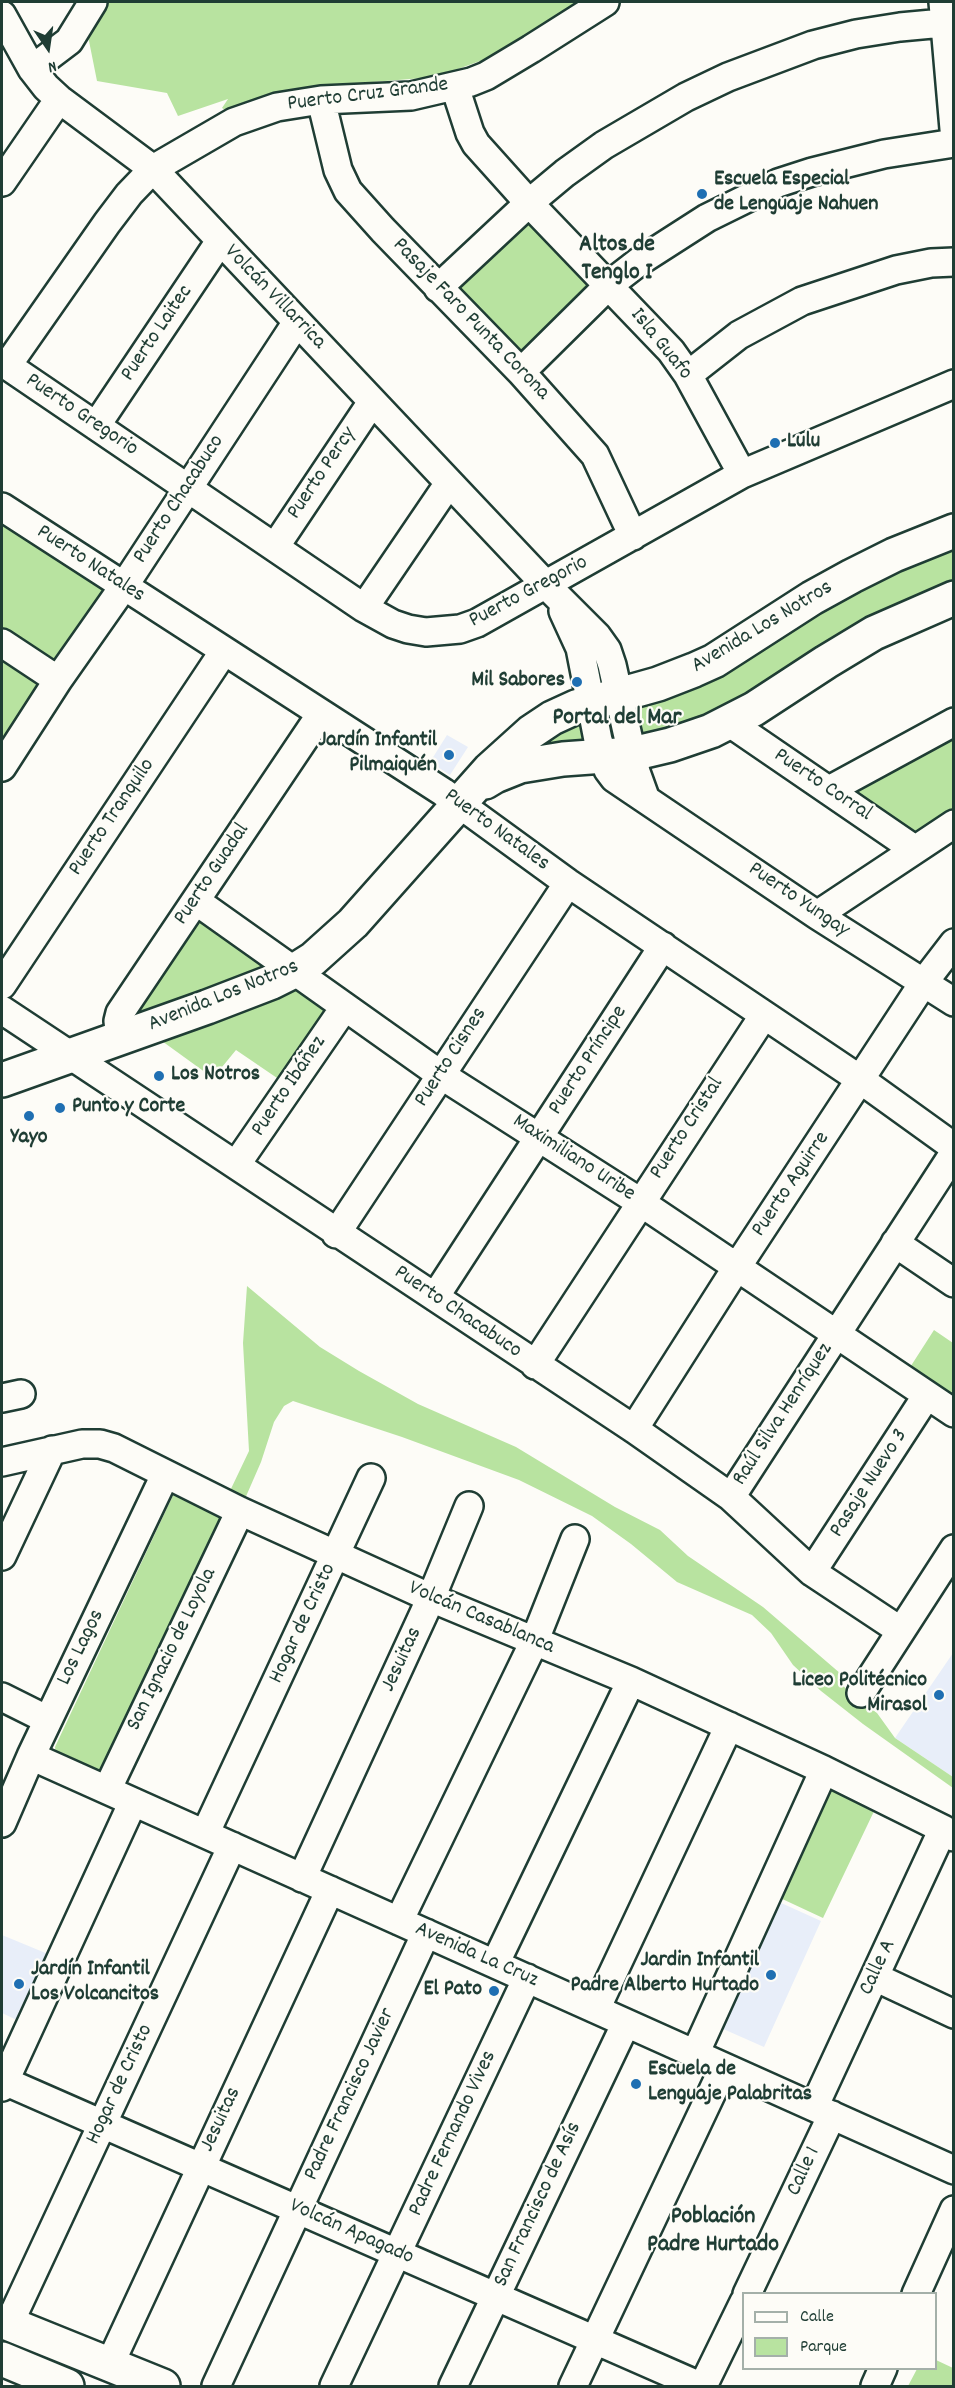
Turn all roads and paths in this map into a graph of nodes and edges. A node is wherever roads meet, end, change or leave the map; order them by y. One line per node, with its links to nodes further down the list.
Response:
1 (93, 2): 5 (street)
2 (605, 2): 6 (street, Puerto Cruz Grande)
3 (2, 15): 5 (street, Volcán Villarrica)
4 (947, 15): 9 (street); 13 (street)
5 (32, 69): 7 (street, Volcán Villarrica)
6 (455, 87): 8 (street, Puerto Cruz Grande); 13 (street, Isla Guafo)
7 (59, 99): 11 (street, Volcán Villarrica); 12 (street)
8 (321, 100): 11 (street, Puerto Cruz Grande); 17 (street, Pasaje Faro Punta Corona)
9 (954, 129)
10 (954, 143): 16 (street)
11 (153, 169): 14 (street, Volcán Villarrica); 19 (street, Puerto Cruz Grande)
12 (2, 182)
13 (529, 203): 16 (street, Isla Guafo); 17 (street)
14 (220, 242): 18 (street, Volcán Villarrica); 24 (street, Puerto Laitec)
15 (954, 262): 21 (street)
16 (609, 285): 20 (street); 21 (street, Isla Guafo)
17 (438, 288): 20 (street, Pasaje Faro Punta Corona)
18 (297, 322): 23 (street, Volcán Villarrica); 27 (street, Puerto Chacabuco)
19 (4, 364): 24 (street, Puerto Gregorio)
20 (521, 372): 30 (street, Pasaje Faro Punta Corona)
21 (688, 375): 25 (street, Isla Guafo)
22 (954, 384): 25 (street, Puerto Gregorio)
23 (372, 402): 26 (street, Volcán Villarrica); 31 (street, Puerto Percy)
24 (96, 426): 27 (street, Puerto Gregorio)
25 (742, 474): 30 (street, Puerto Gregorio)
26 (449, 483): 32 (street, Volcán Villarrica); 35 (street)
27 (187, 488): 31 (street, Puerto Gregorio); 33 (street, Puerto Chacabuco)
28 (2, 507): 33 (street, Puerto Natales)
29 (954, 531): 39 (main road, Avenida Los Notros)
30 (633, 536): 32 (street, Puerto Gregorio)
31 (275, 547): 35 (street, Puerto Gregorio)
32 (546, 585): 35 (street, Puerto Gregorio); 39 (street, Volcán Villarrica)
33 (124, 586): 37 (street, Puerto Natales); 38 (street, Puerto Chacabuco)
34 (954, 598): 42 (main road, Avenida Los Notros)
35 (364, 608)
36 (2, 643): 38 (street)
37 (224, 651): 40 (street, Puerto Natales); 56 (street, Puerto Tranquilo)
38 (58, 680): 44 (street, Puerto Chacabuco)
39 (604, 699): 43 (street, Volcán Villarrica); 46 (main road, Avenida Los Notros)
40 (321, 714): 46 (street, Puerto Natales); 50 (street, Puerto Guadal)
41 (954, 722): 45 (street)
42 (730, 723): 43 (main road, Avenida Los Notros); 45 (street, Puerto Corral)
43 (617, 755): 46 (main road, Avenida Los Notros); 51 (street, Puerto Yungay)
44 (2, 767)
45 (829, 790): 48 (street, Puerto Corral)
46 (459, 805): 49 (street, Puerto Natales); 54 (main road, Avenida Los Notros)
47 (954, 824): 48 (street)
48 (915, 849): 51 (street)
49 (568, 883): 53 (street, Puerto Natales); 63 (street, Puerto Cisnes)
50 (196, 901): 54 (street, Maximiliano Uribe); 61 (street, Puerto Guadal)
51 (817, 915): 55 (street, Puerto Yungay)
52 (954, 943): 55 (street, Puerto Aguirre)
53 (663, 946): 60 (street, Puerto Natales); 66 (street, Puerto Príncipe)
54 (294, 971): 58 (street, Maximiliano Uribe); 61 (main road, Avenida Los Notros)
55 (924, 982): 57 (street, Puerto Yungay); 65 (street, Puerto Aguirre)
56 (2, 985)
57 (954, 1002)
58 (344, 1008): 63 (street, Maximiliano Uribe); 69 (street, Puerto Ibáñez)
59 (2, 1011): 62 (street, Puerto Chacabuco)
60 (764, 1015): 65 (street, Puerto Natales); 70 (street, Puerto Cristal)
61 (120, 1039): 62 (main road, Avenida Los Notros)
62 (71, 1056): 64 (main road, Avenida Los Notros); 69 (street, Puerto Chacabuco)
63 (441, 1075): 66 (street, Maximiliano Uribe); 71 (street, Puerto Cisnes)
64 (2, 1080)
65 (861, 1080): 67 (street, Puerto Natales); 73 (street, Puerto Aguirre)
66 (539, 1137): 70 (street, Maximiliano Uribe); 75 (street, Puerto Príncipe)
67 (954, 1147)
68 (954, 1153): 72 (street, Raúl Silva Henríquez)
69 (236, 1166): 71 (street, Puerto Chacabuco)
70 (640, 1202): 73 (street, Maximiliano Uribe); 77 (street, Puerto Cristal)
71 (336, 1234): 75 (street, Puerto Chacabuco)
72 (895, 1243): 74 (street); 76 (street, Raúl Silva Henríquez)
73 (737, 1267): 76 (street, Maximiliano Uribe); 80 (street, Puerto Aguirre)
74 (954, 1283)
75 (435, 1297): 77 (street, Puerto Chacabuco)
76 (836, 1333): 78 (street, Maximiliano Uribe); 85 (street, Raúl Silva Henríquez)
77 (535, 1365): 80 (street, Puerto Chacabuco)
78 (927, 1395): 79 (street, Maximiliano Uribe); 92 (street, Pasaje Nuevo 3)
79 (954, 1413)
80 (634, 1429): 85 (street, Puerto Chacabuco)
81 (52, 1450): 82 (street, Volcán Casablanca); 83 (street, Volcán Casablanca); 91 (street)
82 (2, 1462)
83 (165, 1475): 87 (street, Volcán Casablanca); 99 (street, Los Lagos)
84 (371, 1478): 90 (street, Hogar de Cristo)
85 (731, 1497): 92 (street, Puerto Chacabuco)
86 (469, 1506): 93 (street, Jesuitas)
87 (240, 1511): 90 (street, Volcán Casablanca); 103 (street, San Ignacio de Loyola)
88 (575, 1539): 95 (street)
89 (954, 1550): 94 (street)
90 (336, 1555): 93 (street, Volcán Casablanca); 107 (street, Hogar de Cristo)
91 (2, 1556)
92 (813, 1572): 94 (street, Puerto Chacabuco)
93 (431, 1598): 95 (street, Volcán Casablanca); 109 (street, Jesuitas)
94 (901, 1631): 97 (street)
95 (534, 1642): 96 (street, Volcán Casablanca); 111 (street)
96 (632, 1681): 100 (street, Volcán Casablanca); 113 (street)
97 (861, 1693)
98 (2, 1697): 99 (street)
99 (48, 1720): 101 (street, Los Lagos)
100 (729, 1726): 102 (street, Volcán Casablanca); 116 (street)
101 (31, 1756): 103 (street, Avenida La Cruz); 105 (street, Los Lagos)
102 (824, 1770): 106 (street, Volcán Casablanca); 119 (street)
103 (106, 1790): 104 (street, Avenida La Cruz)
104 (133, 1802): 107 (street, Avenida La Cruz); 121 (street)
105 (2, 1819)
106 (949, 1833): 114 (street, Calle A)
107 (205, 1834): 108 (street, Avenida La Cruz)
108 (232, 1846): 109 (street, Avenida La Cruz); 123 (street, Hogar de Cristo)
109 (302, 1878): 110 (street, Avenida La Cruz)
110 (330, 1890): 111 (street, Avenida La Cruz); 124 (street, Jesuitas)
111 (399, 1921): 112 (street, Avenida La Cruz)
112 (426, 1933): 113 (street, Avenida La Cruz); 126 (street, Padre Francisco Javier)
113 (495, 1964): 115 (street, Avenida La Cruz)
114 (875, 1977): 117 (street); 122 (street, Calle A)
115 (527, 1978): 116 (street, Avenida La Cruz); 128 (street, Padre Fernando Vives)
116 (596, 2009): 118 (street, Avenida La Cruz)
117 (954, 2014)
118 (626, 2023): 119 (street, Avenida La Cruz); 131 (street, San Francisco de Asís)
119 (695, 2054): 120 (street, Avenida La Cruz)
120 (724, 2067): 122 (street, Avenida La Cruz); 134 (street)
121 (2, 2082): 123 (street, Volcán Apagado)
122 (823, 2111): 125 (street, Avenida La Cruz); 129 (street, Calle 1)
123 (103, 2124): 124 (street, Volcán Apagado); 133 (street, Hogar de Cristo)
124 (201, 2167): 126 (street, Volcán Apagado); 135 (street, Jesuitas)
125 (954, 2170)
126 (298, 2210): 128 (street, Volcán Apagado); 140 (street, Padre Francisco Javier)
127 (954, 2210): 130 (street)
128 (398, 2254): 131 (street, Volcán Apagado); 141 (street, Padre Fernando Vives)
129 (748, 2292)
130 (917, 2292)
131 (496, 2297): 134 (street, Volcán Apagado); 142 (street, San Francisco de Asís)
132 (742, 2305): 144 (street)
133 (5, 2323): 139 (main road)
134 (594, 2340): 143 (street); 144 (street, Volcán Apagado)
135 (116, 2351)
136 (2, 2359): 138 (main road)
137 (882, 2370): 145 (street)
138 (67, 2386)
139 (163, 2386)
140 (216, 2386)
141 (334, 2386)
142 (453, 2386)
143 (573, 2386)
144 (702, 2386)
145 (875, 2386)

